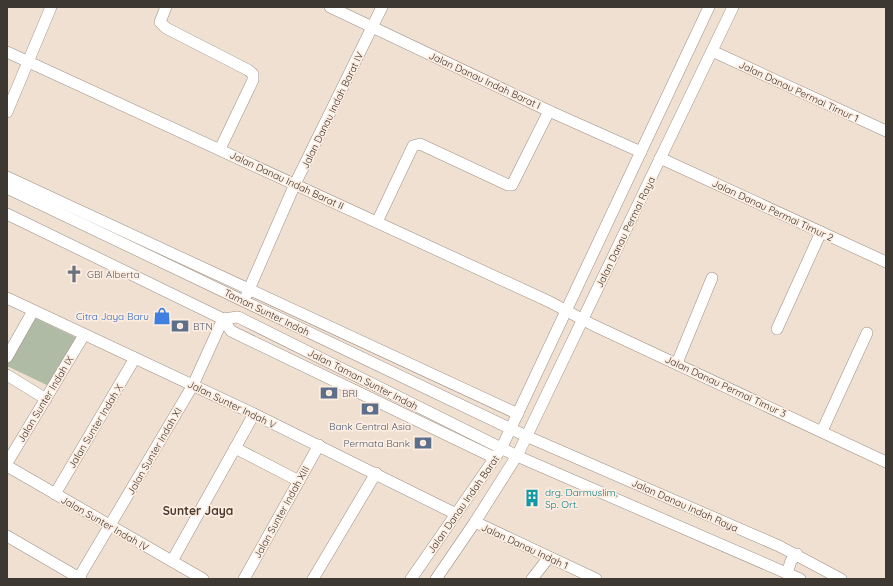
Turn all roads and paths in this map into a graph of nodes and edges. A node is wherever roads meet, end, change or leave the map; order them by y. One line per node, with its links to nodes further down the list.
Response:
1 (51, 7): 10 (street)
2 (166, 7): 14 (street)
3 (330, 7): 7 (street, Jalan Danau Indah Barat I)
4 (382, 7): 7 (street, Jalan Danau Indah Barat IV)
5 (709, 7): 15 (street, Jalan Danau Permai Raya)
6 (733, 7): 8 (street, Jalan Danau Permai Raya)
7 (372, 26): 11 (street, Jalan Danau Indah Barat I); 18 (street, Jalan Danau Indah Barat IV)
8 (712, 51): 13 (street, Jalan Danau Permai Timur 1); 16 (street, Jalan Danau Permai Raya)
9 (7, 52): 10 (street, Jalan Danau Indah Barat II)
10 (27, 62): 12 (street); 14 (street, Jalan Danau Indah Barat II)
11 (549, 110): 15 (street, Jalan Danau Indah Barat I); 21 (street)
12 (7, 112)
13 (886, 131)
14 (220, 149): 18 (street, Jalan Danau Indah Barat II)
15 (641, 152): 29 (street, Jalan Danau Permai Raya)
16 (660, 158): 22 (street, Jalan Danau Permai Timur 2); 31 (street, Jalan Danau Permai Raya)
17 (7, 177): 25 (street)
18 (295, 184): 21 (street, Jalan Danau Indah Barat II); 25 (street, Jalan Danau Indah Barat IV)
19 (7, 188): 27 (street, Taman Sunter Indah)
20 (7, 214): 30 (street, Jalan Taman Sunter Indah)
21 (376, 222): 29 (street, Jalan Danau Indah Barat II)
22 (820, 232): 23 (street, Jalan Danau Permai Timur 2); 32 (street)
23 (886, 262)
24 (712, 278): 37 (street)
25 (249, 288): 27 (street, Jalan Danau Indah Barat IV); 44 (street)
26 (7, 298): 28 (street, Jalan Sunter Indah V)
27 (244, 301): 45 (street, Taman Sunter Indah)
28 (33, 311): 34 (street, Jalan Sunter Indah V); 35 (street)
29 (567, 311): 31 (street, Jalan Danau Permai Timur 3); 44 (street, Jalan Danau Permai Raya)
30 (223, 319): 39 (street, Jalan Taman Sunter Indah); 40 (street, Jalan Sunter Indah XI); 41 (street, Jalan Taman Sunter Indah)
31 (582, 319): 37 (street, Jalan Danau Permai Timur 3); 47 (street, Jalan Danau Permai Raya)
32 (777, 329)
33 (867, 333): 46 (street)
34 (84, 335): 36 (street, Jalan Sunter Indah V); 42 (street, Jalan Sunter Indah IX)
35 (7, 357)
36 (135, 358): 40 (street, Jalan Sunter Indah V); 57 (street, Jalan Sunter Indah X)
37 (677, 364): 46 (street, Jalan Danau Permai Timur 3)
38 (7, 375): 42 (street)
39 (367, 381): 41 (street); 49 (street, Jalan Taman Sunter Indah)
40 (193, 385): 43 (street, Jalan Sunter Indah V); 60 (street, Jalan Sunter Indah XI)
41 (362, 393): 52 (street, Jalan Taman Sunter Indah)
42 (46, 399): 54 (street, Jalan Sunter Indah IX)
43 (254, 414): 48 (street, Jalan Sunter Indah V); 50 (street)
44 (518, 414): 45 (street, Jalan Danau Permai Raya)
45 (510, 430): 47 (street, Taman Sunter Indah); 49 (street, Jalan Danau Indah Barat)
46 (822, 431): 53 (street, Jalan Danau Permai Timur 3)
47 (526, 438): 51 (street, Jalan Danau Permai Raya); 62 (street, Jalan Danau Indah Raya)
48 (319, 445): 55 (street, Jalan Sunter Indah V); 56 (street, Jalan Sunter Indah XIII)
49 (502, 447): 51 (street); 52 (street, Jalan Danau Indah Barat)
50 (235, 448): 56 (street); 64 (street)
51 (518, 455): 59 (street, Jalan Danau Indah Barat); 65 (street)
52 (495, 458): 58 (street, Jalan Danau Indah Barat)
53 (886, 462)
54 (7, 465): 57 (street, Jalan Sunter Indah IV)
55 (376, 473): 58 (street, Jalan Sunter Indah V); 69 (street)
56 (299, 481): 68 (street, Jalan Sunter Indah XIII)
57 (55, 494): 60 (street, Jalan Sunter Indah IV)
58 (456, 514): 70 (street, Jalan Danau Indah Barat)
59 (475, 522): 63 (street, Jalan Danau Indah 1); 71 (street, Jalan Danau Indah Barat)
60 (110, 526): 64 (street, Jalan Sunter Indah IV); 66 (street, Jalan Sunter Indah XI)
61 (7, 536): 66 (street)
62 (796, 554): 65 (street); 75 (street, Jalan Danau Indah Raya)
63 (549, 557): 72 (street); 73 (street, Jalan Danau Indah 1)
64 (172, 561): 67 (street, Jalan Sunter Indah IV)
65 (787, 573): 74 (street)
66 (80, 579)
67 (202, 579)
68 (244, 579)
69 (313, 579)
70 (411, 579)
71 (436, 579)
72 (532, 579)
73 (596, 579)
74 (800, 579)
75 (841, 579)

